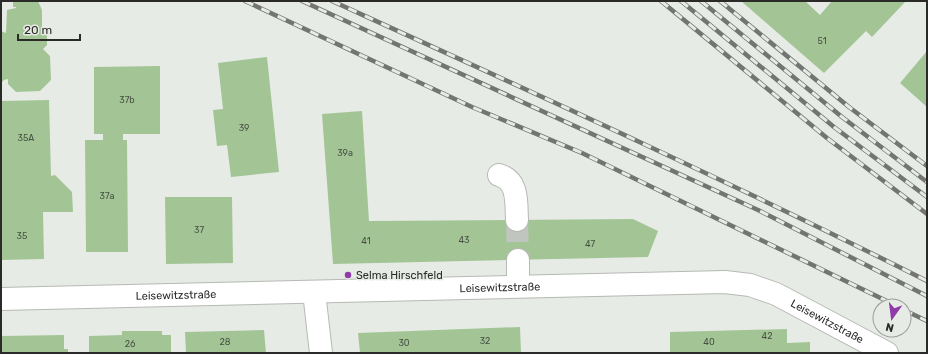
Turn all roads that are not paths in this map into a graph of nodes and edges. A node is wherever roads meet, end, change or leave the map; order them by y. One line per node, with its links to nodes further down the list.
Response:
1 (499, 175): 2 (street)
2 (517, 220)
3 (518, 260): 4 (street)
4 (518, 286): 5 (street, Leisewitzstraße); 8 (street, Leisewitzstraße)
5 (314, 292): 6 (street, Leisewitzstraße); 7 (street)
6 (1, 299)
7 (321, 353)
8 (887, 353)

